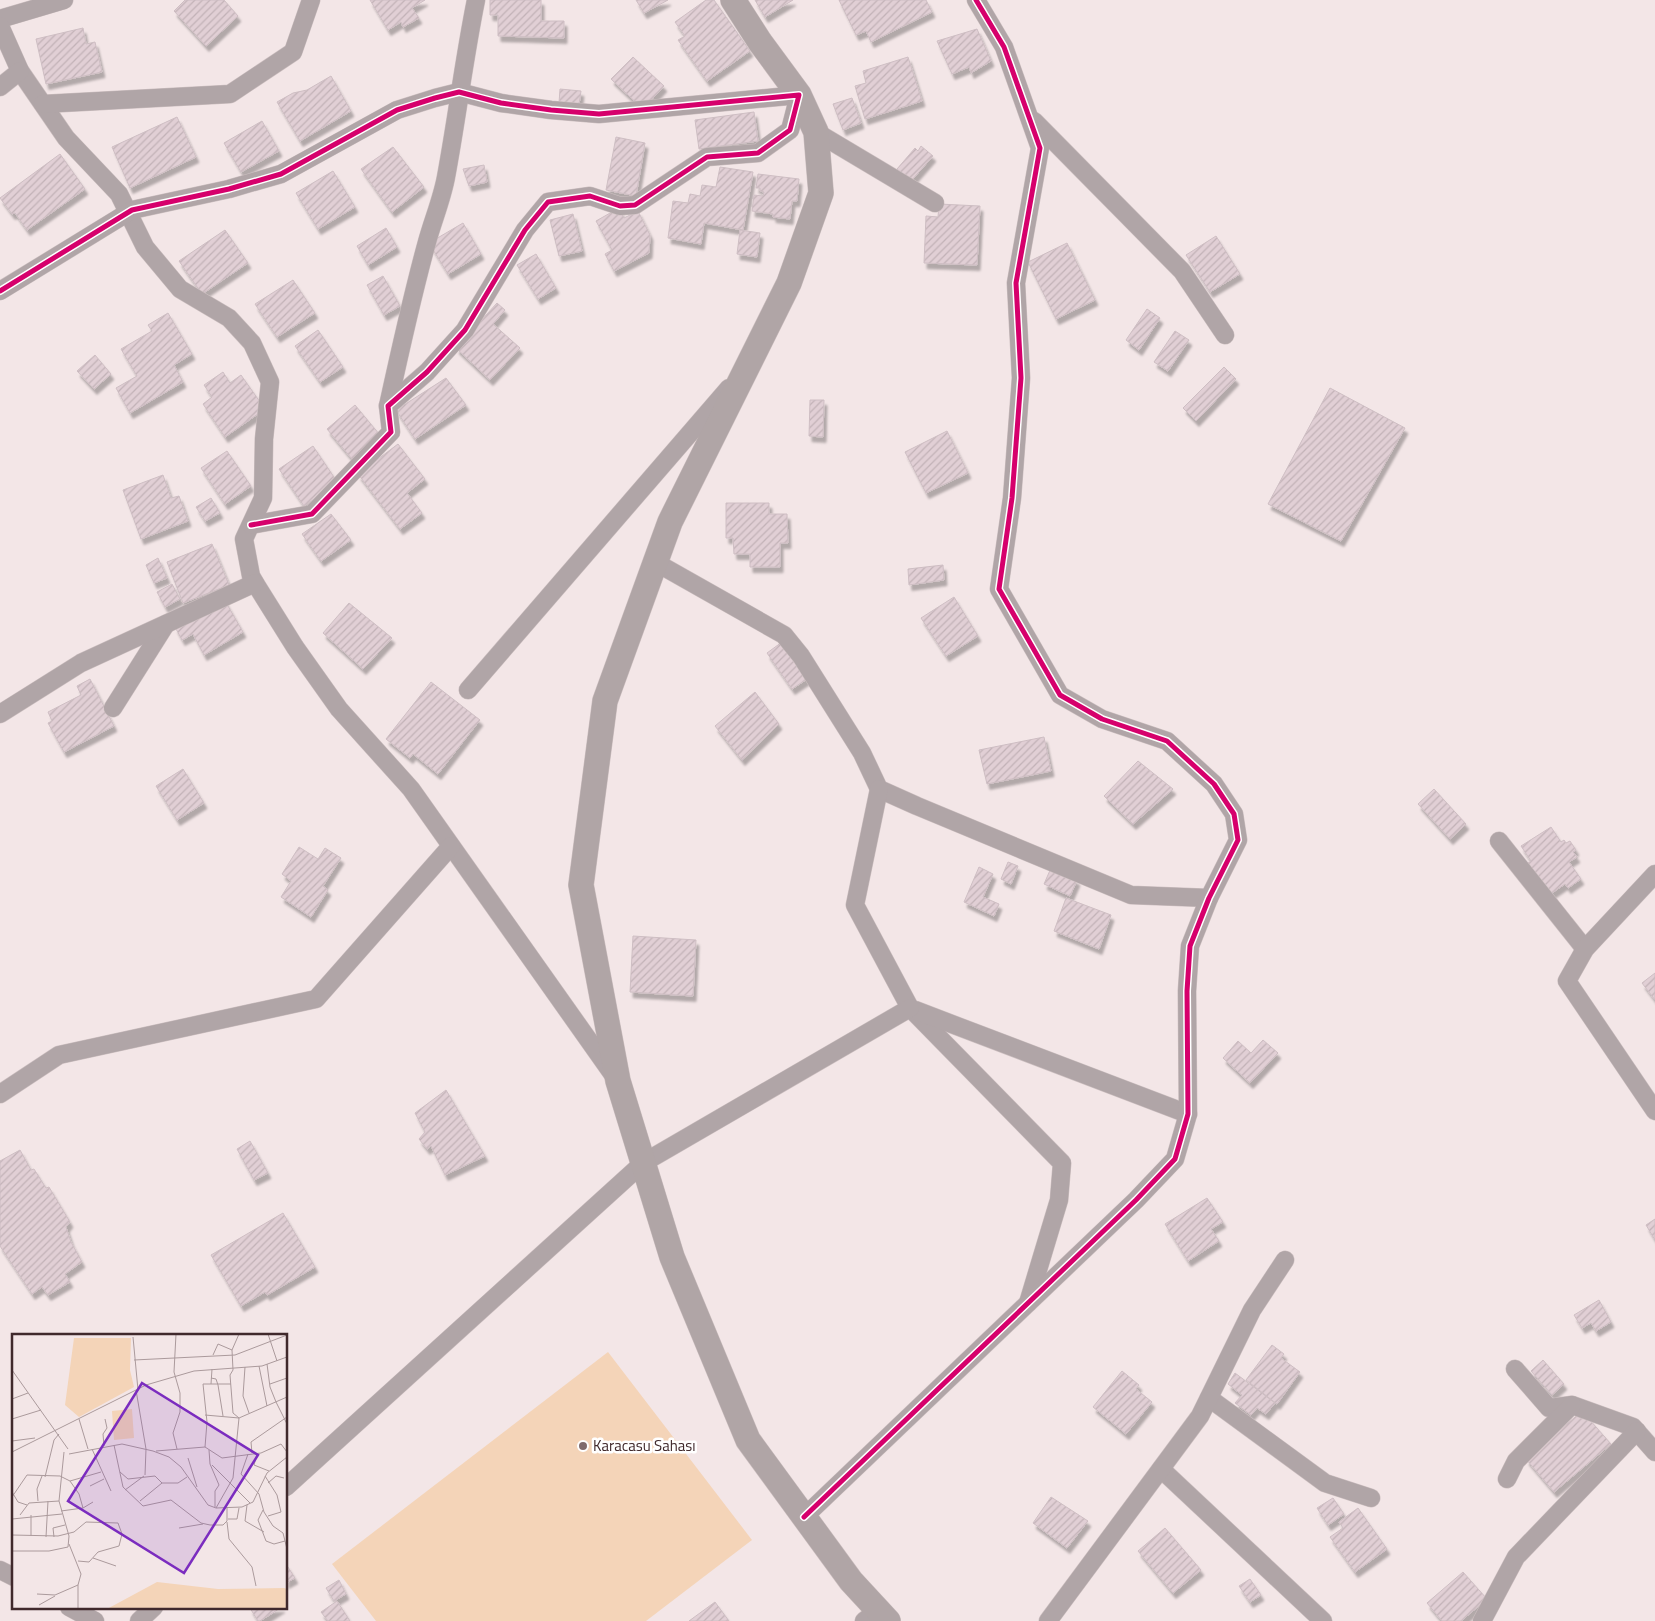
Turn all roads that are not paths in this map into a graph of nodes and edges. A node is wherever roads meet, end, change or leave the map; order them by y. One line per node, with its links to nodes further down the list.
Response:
1 (64, 0): 6 (street)
2 (311, 0): 12 (street)
3 (476, 0): 10 (street)
4 (733, 0): 11 (main road)
5 (976, 0): 13 (street)
6 (0, 19)
7 (0, 26): 8 (street)
8 (20, 71): 9 (street); 12 (street)
9 (0, 87)
10 (459, 92): 11 (street); 16 (street); 20 (street)
11 (799, 95): 14 (main road); 20 (street)
12 (43, 104): 16 (street)
13 (1030, 117): 18 (street); 32 (street)
14 (816, 132): 15 (street); 19 (main road)
15 (935, 203)
16 (128, 212): 17 (street); 21 (street)
17 (0, 291)
18 (1224, 335)
19 (745, 369): 22 (main road); 25 (street)
20 (388, 406): 21 (street)
21 (251, 525): 23 (street)
22 (655, 562): 28 (street); 35 (main road)
23 (254, 583): 24 (street); 30 (street)
24 (167, 624): 26 (street); 27 (street)
25 (468, 690)
26 (113, 708)
27 (0, 714)
28 (879, 789): 32 (street); 34 (street)
29 (1499, 842): 33 (street)
30 (451, 846): 35 (street); 36 (street)
31 (1655, 874): 33 (street)
32 (1208, 898): 38 (street)
33 (1585, 949): 37 (street)
34 (910, 1008): 38 (street); 39 (street); 41 (street)
35 (618, 1081): 39 (main road)
36 (0, 1094)
37 (1655, 1111)
38 (1188, 1114): 41 (street)
39 (644, 1162): 49 (street); 51 (main road)
40 (1285, 1260): 43 (street)
41 (1028, 1304): 51 (street)
42 (1515, 1368): 44 (street)
43 (1209, 1398): 47 (street); 50 (street)
44 (1572, 1405): 45 (street); 48 (street)
45 (1637, 1431): 46 (street); 61 (street)
46 (1655, 1452)
47 (1161, 1469): 59 (street); 60 (street)
48 (1506, 1479)
49 (288, 1485)
50 (1371, 1498)
51 (804, 1517): 56 (main road)
52 (0, 1570): 53 (street)
53 (12, 1576)
54 (72, 1608): 57 (street)
55 (153, 1608): 58 (street)
56 (877, 1617)
57 (95, 1621)
58 (139, 1621)
59 (1048, 1621)
60 (1323, 1621)
61 (1482, 1621)

